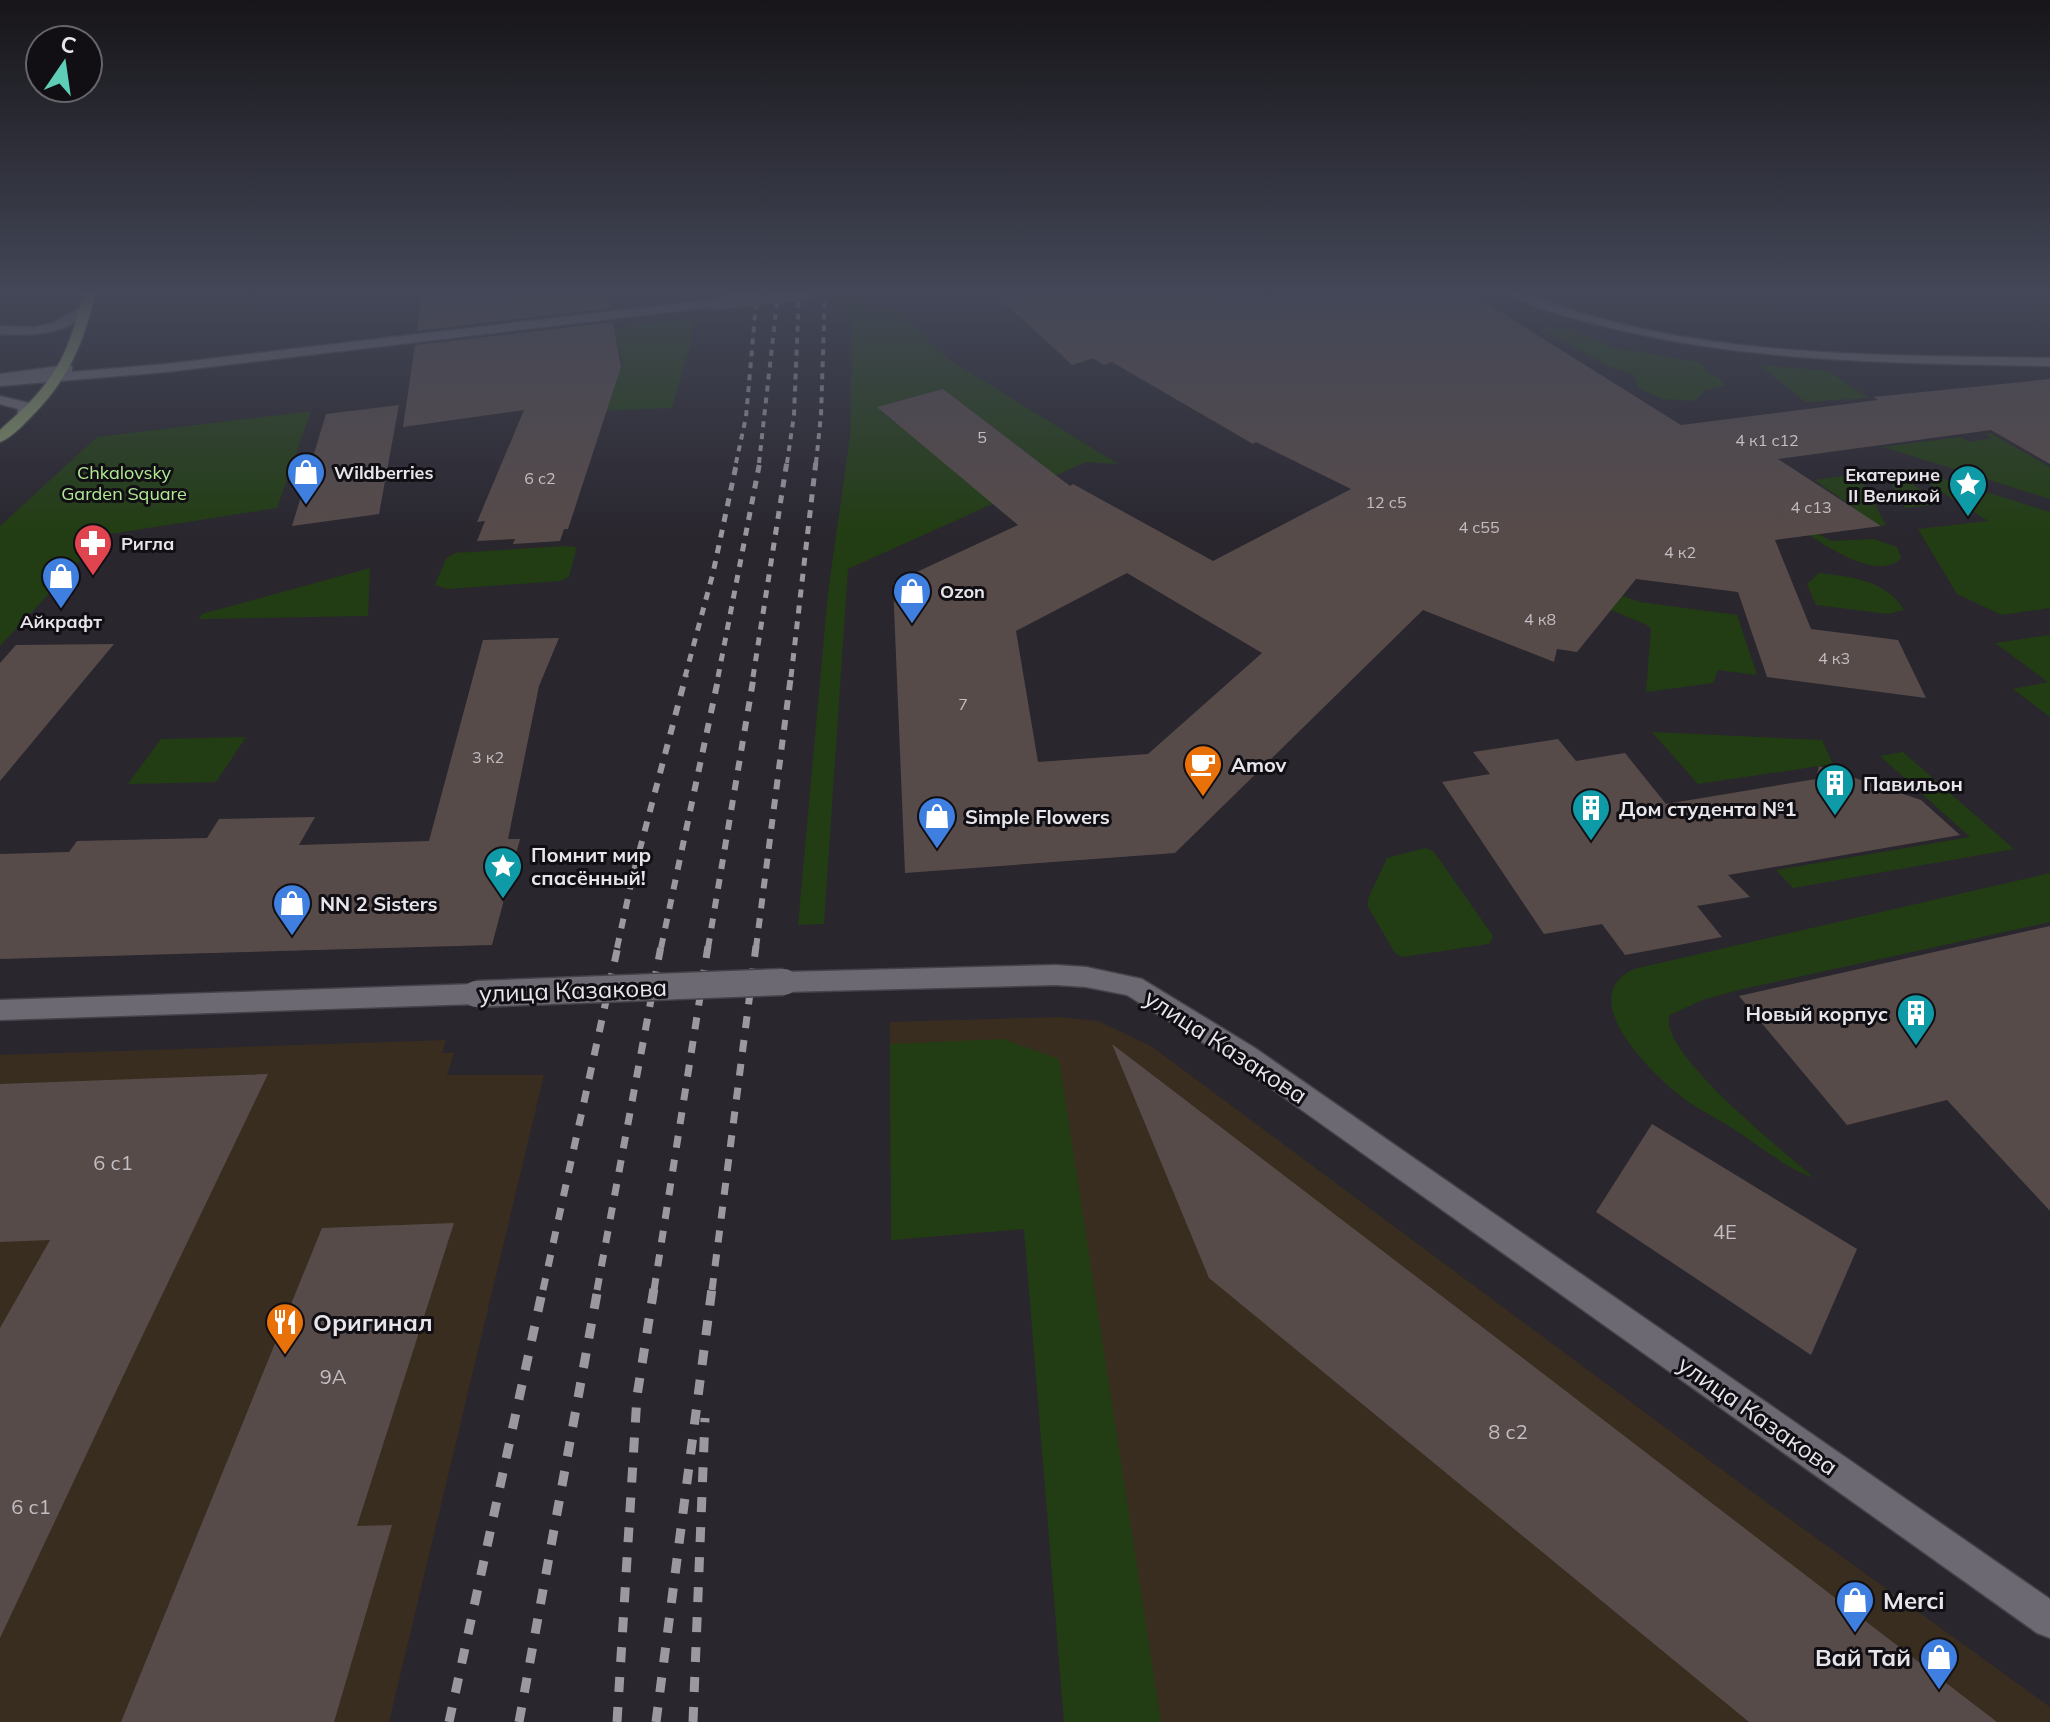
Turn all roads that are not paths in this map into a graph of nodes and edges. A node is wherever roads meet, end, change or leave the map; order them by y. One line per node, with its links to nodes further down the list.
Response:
1 (68, 373): 3 (street)
2 (74, 373): 3 (street, bridge)
3 (63, 374): 4 (street); 6 (main road)
4 (0, 380)
5 (0, 400): 6 (street)
6 (22, 418): 7 (main road)
7 (0, 438)
8 (0, 1010): 9 (street, улица Казакова, bridge)
9 (2050, 1620)

